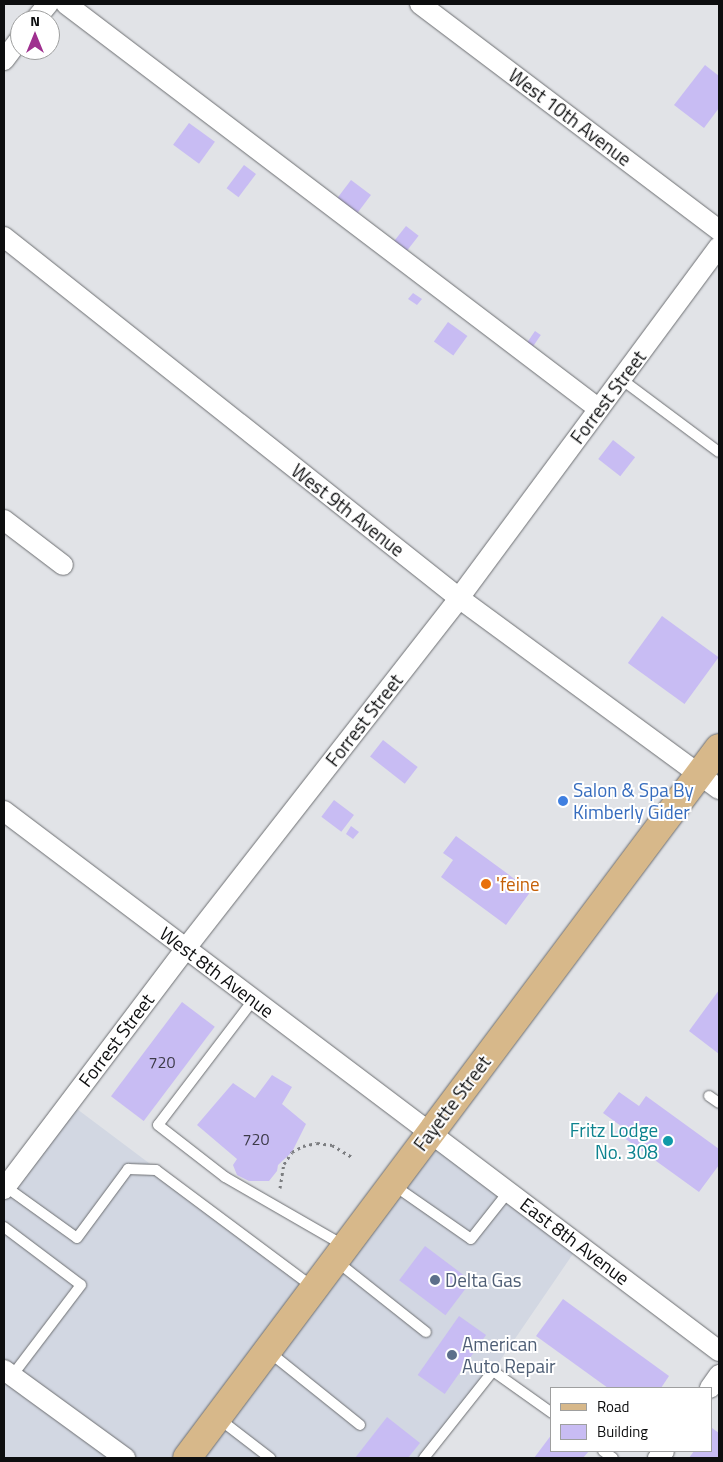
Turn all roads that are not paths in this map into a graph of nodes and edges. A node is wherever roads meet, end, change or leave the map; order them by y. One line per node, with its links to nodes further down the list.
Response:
1 (66, 4): 7 (street)
2 (420, 4): 3 (street, West 10th Avenue)
3 (719, 230)
4 (4, 236): 11 (street, West 9th Avenue)
5 (719, 247): 6 (street, Forrest Street)
6 (621, 379): 7 (street, Forrest Street); 8 (lane)
7 (599, 409): 11 (street, Forrest Street)
8 (719, 452)
9 (4, 520): 10 (street)
10 (63, 565)
11 (459, 598): 13 (street, West 9th Avenue); 15 (street, Forrest Street)
12 (719, 748): 13 (main road, Fayette Street)
13 (709, 781): 19 (main road, Fayette Street)
14 (4, 811): 15 (street, West 8th Avenue)
15 (186, 948): 16 (street, West 8th Avenue); 21 (street, Forrest Street)
16 (254, 999): 19 (street, West 8th Avenue); 24 (lane)
17 (709, 1096): 18 (lane)
18 (719, 1103)
19 (430, 1132): 20 (main road, Fayette Street); 22 (street, East 8th Avenue)
20 (391, 1184): 22 (lane); 24 (main road, Fayette Street)
21 (5, 1188): 25 (lane)
22 (509, 1191): 27 (street, East 8th Avenue)
23 (4, 1227): 29 (lane)
24 (340, 1253): 25 (main road, Fayette Street); 26 (lane)
25 (314, 1288): 28 (main road, Fayette Street)
26 (426, 1332)
27 (719, 1350)
28 (267, 1351): 33 (main road, Fayette Street); 34 (lane)
29 (8, 1373): 35 (street)
30 (719, 1375): 31 (street)
31 (711, 1387)
32 (550, 1413): 38 (lane)
33 (217, 1417): 36 (main road, Fayette Street); 37 (lane)
34 (360, 1425)
35 (126, 1458)
36 (187, 1458)
37 (270, 1458)
38 (424, 1458)

